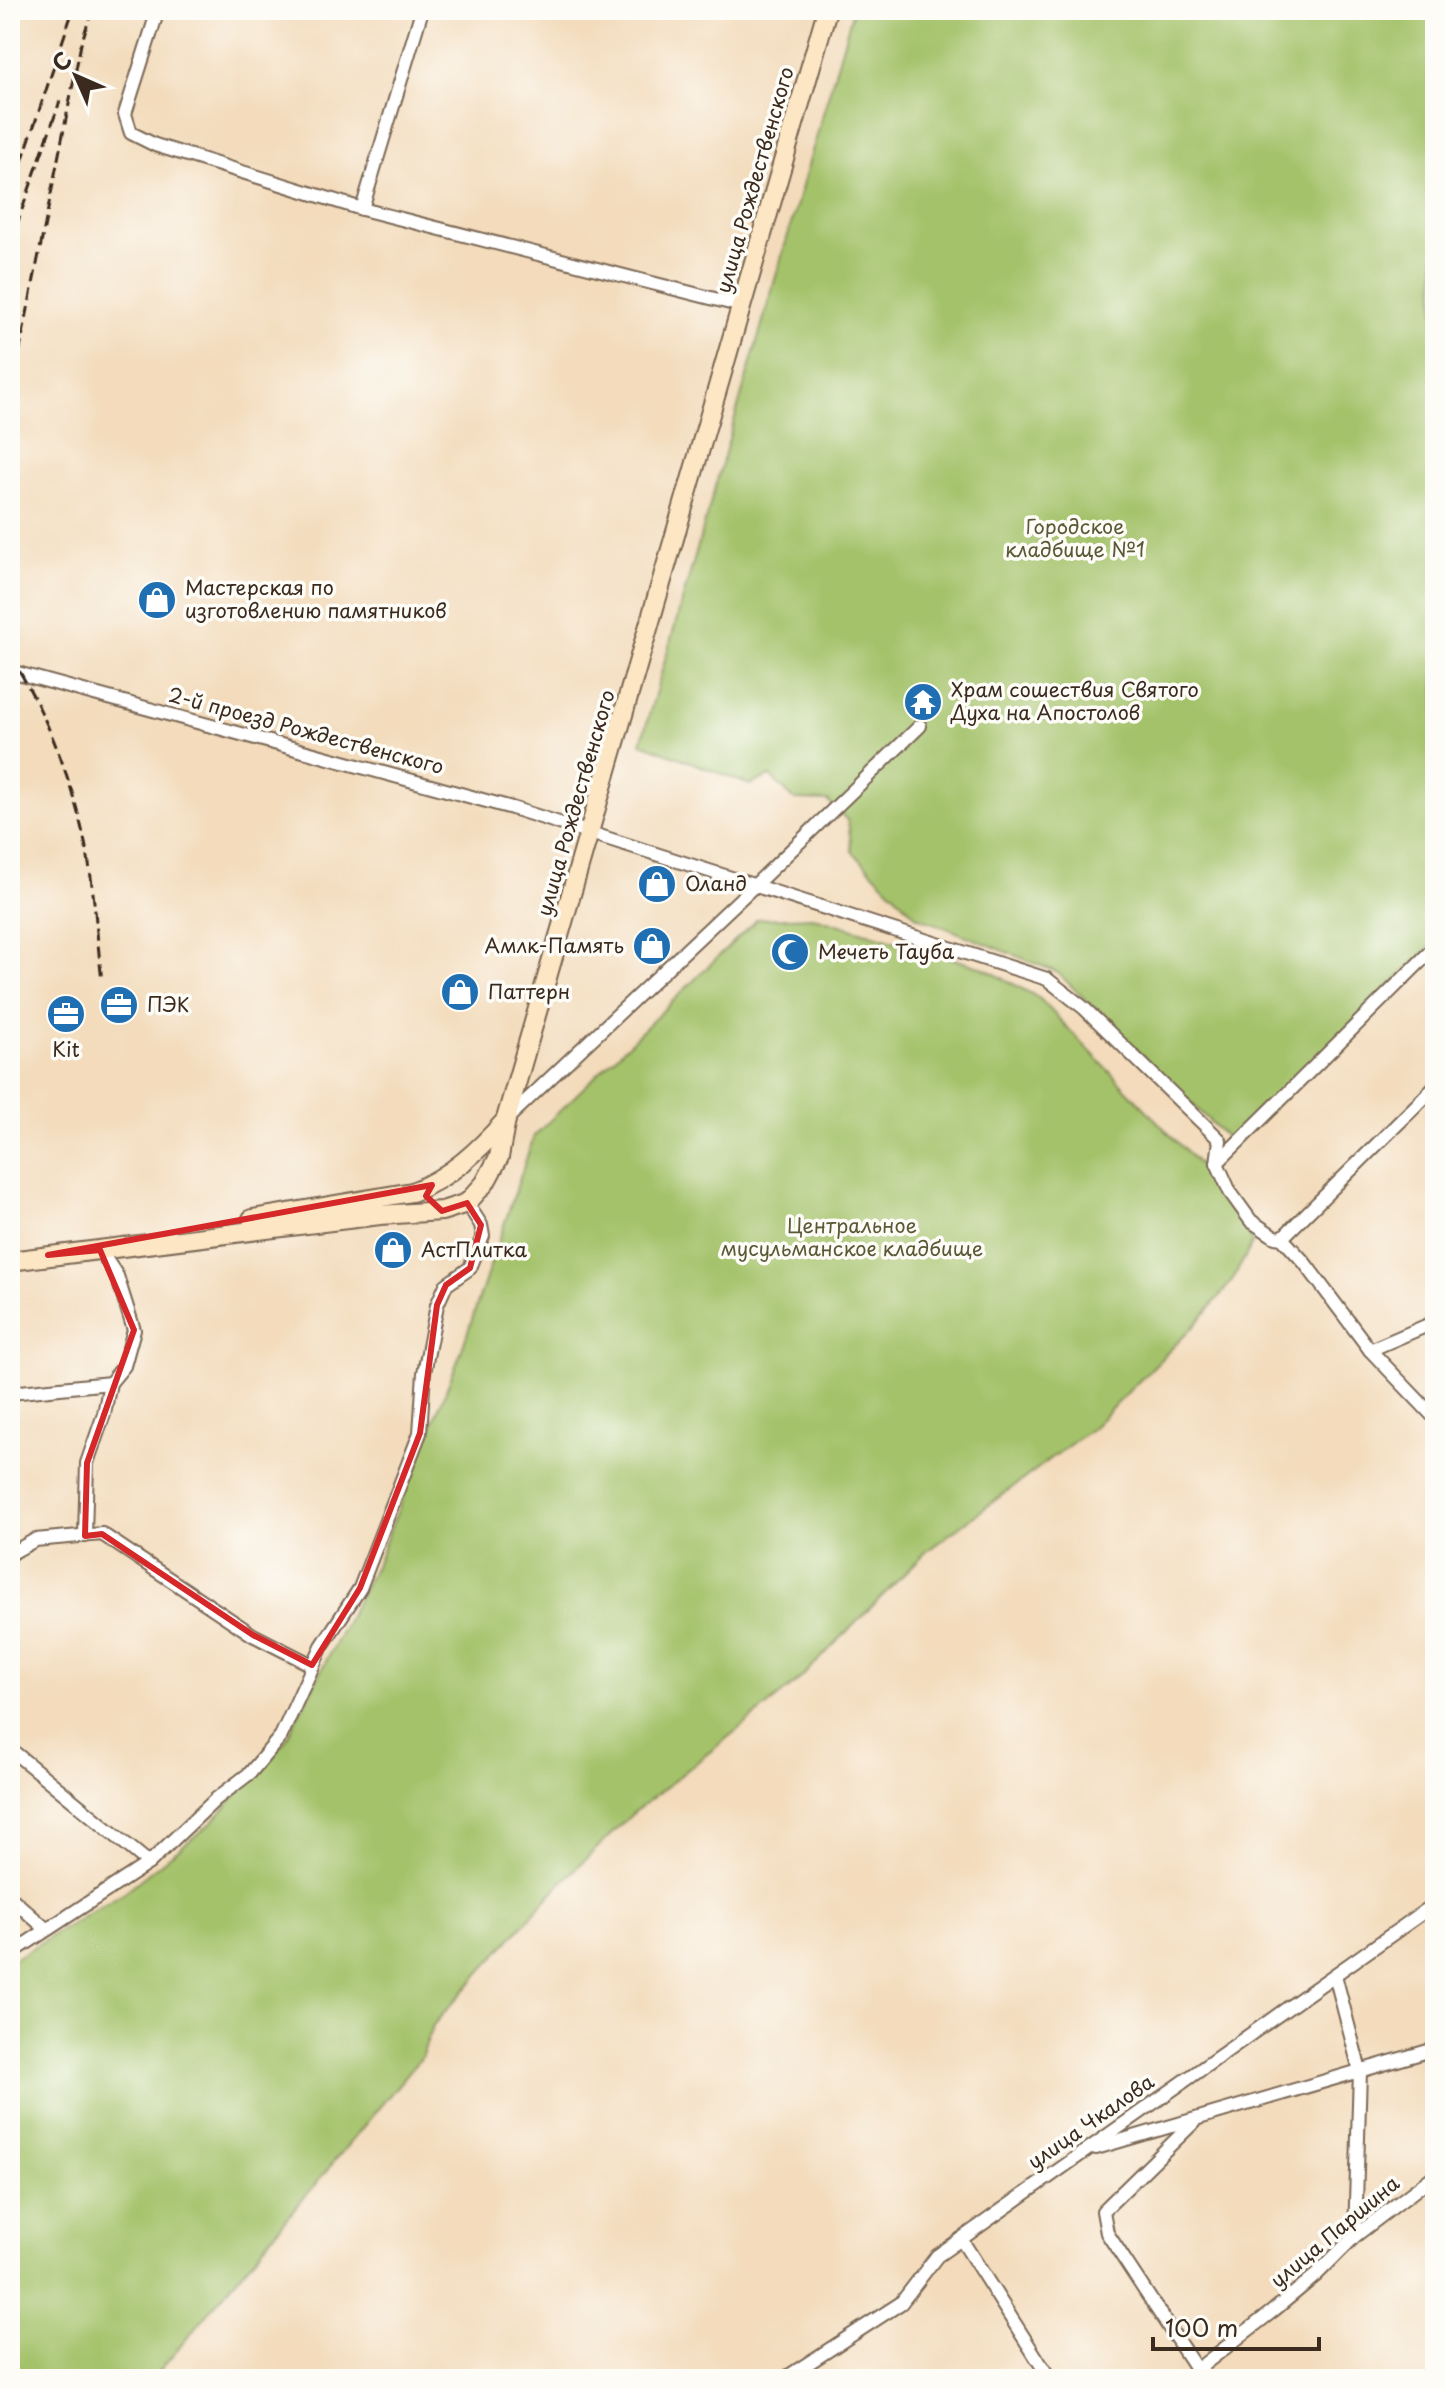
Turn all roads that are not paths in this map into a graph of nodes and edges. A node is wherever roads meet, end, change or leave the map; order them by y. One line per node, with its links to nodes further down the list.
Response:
1 (158, 10): 4 (street)
2 (422, 10): 4 (street)
3 (827, 10): 5 (main road, улица Рождественского)
4 (362, 209): 5 (street)
5 (742, 306): 8 (main road, улица Рождественского)
6 (10, 671): 8 (street, 2-й проезд Рождественского)
7 (920, 726): 9 (street)
8 (591, 834): 9 (street, 2-й проезд Рождественского); 12 (main road, улица Рождественского)
9 (754, 886): 12 (street); 13 (street, 2-й проезд Рождественского)
10 (1435, 947): 13 (street)
11 (1435, 1087): 17 (street)
12 (506, 1119): 14 (main road); 15 (main road, улица Рождественского)
13 (1217, 1163): 17 (street)
14 (439, 1181): 15 (main road); 16 (main road); 19 (main road)
15 (467, 1203): 16 (main road); 28 (street)
16 (442, 1211): 18 (main road)
17 (1282, 1238): 22 (street)
18 (100, 1250): 19 (main road); 23 (street)
19 (48, 1255): 20 (main road)
20 (10, 1261)
21 (1435, 1322): 22 (street)
22 (1370, 1350): 25 (street)
23 (110, 1383): 24 (street); 26 (street)
24 (10, 1393)
25 (1435, 1418)
26 (85, 1536): 27 (street); 28 (street)
27 (10, 1554)
28 (312, 1665): 30 (street)
29 (10, 1749): 30 (street)
30 (149, 1863): 33 (street)
31 (10, 1897): 33 (street)
32 (1432, 1906): 35 (street, улица Чкалова)
33 (46, 1929): 34 (street)
34 (10, 1954)
35 (1335, 1975): 37 (street); 39 (street, улица Чкалова)
36 (1435, 2049): 37 (street)
37 (1360, 2071): 38 (street); 41 (street)
38 (1196, 2119): 39 (street); 43 (street)
39 (1085, 2151): 42 (street, улица Чкалова)
40 (1435, 2175): 41 (street, улица Паршина)
41 (1355, 2236): 43 (street, улица Паршина)
42 (961, 2239): 44 (street, улица Чкалова); 45 (street)
43 (1197, 2370): 46 (street, улица Паршина)
44 (784, 2379)
45 (1050, 2379)
46 (1185, 2379)

